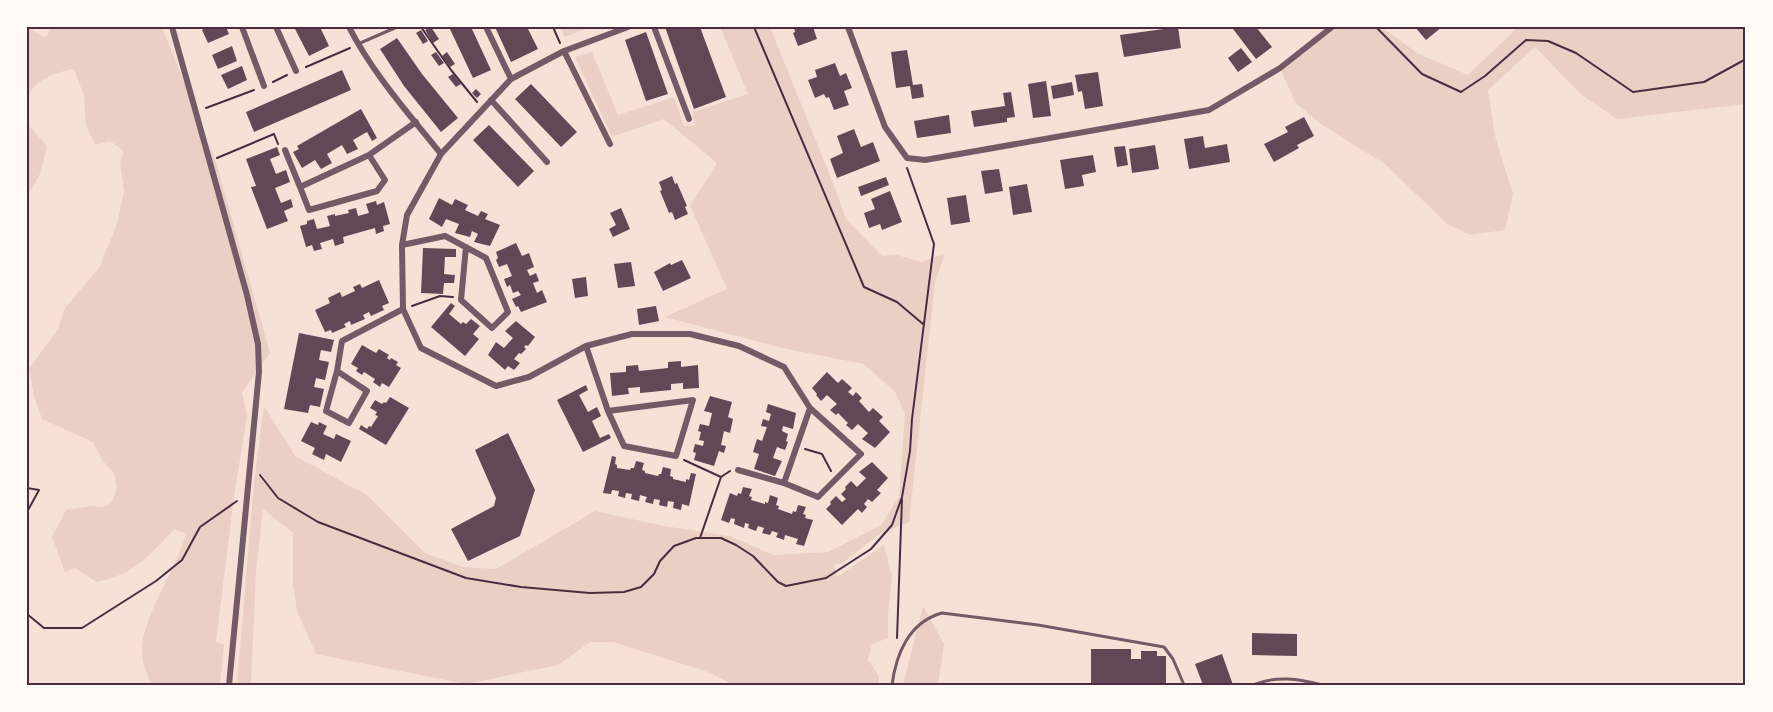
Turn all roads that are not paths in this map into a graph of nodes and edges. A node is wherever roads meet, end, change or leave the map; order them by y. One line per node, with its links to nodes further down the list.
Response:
1 (172, 27): 34 (street)
2 (242, 27): 15 (street)
3 (276, 27): 13 (street)
4 (349, 27): 11 (street)
5 (397, 27): 11 (lane)
6 (486, 27): 14 (street)
7 (628, 27): 12 (street)
8 (654, 27): 17 (street)
9 (848, 27): 10 (street)
10 (1332, 27)
11 (358, 44): 18 (street)
12 (564, 51): 14 (street); 19 (street)
13 (296, 71)
14 (511, 79): 16 (street)
15 (264, 86)
16 (491, 100): 21 (street); 23 (street)
17 (689, 119)
18 (416, 122): 21 (street); 22 (street)
19 (610, 144)
20 (285, 150): 24 (street)
21 (441, 154): 25 (street)
22 (369, 155): 24 (street); 24 (street)
23 (547, 162)
24 (300, 187)
25 (402, 245): 26 (street); 27 (street)
26 (466, 247): 26 (street)
27 (403, 309): 28 (street); 29 (street)
28 (586, 346): 30 (street); 31 (street)
29 (336, 371): 29 (street)
30 (810, 408): 33 (street); 33 (street)
31 (608, 411): 31 (street)
32 (738, 470): 33 (street)
33 (784, 483)
34 (229, 685)
35 (892, 685): 36 (lane)
36 (1184, 685)
37 (1253, 685): 38 (lane)
38 (1322, 685)

